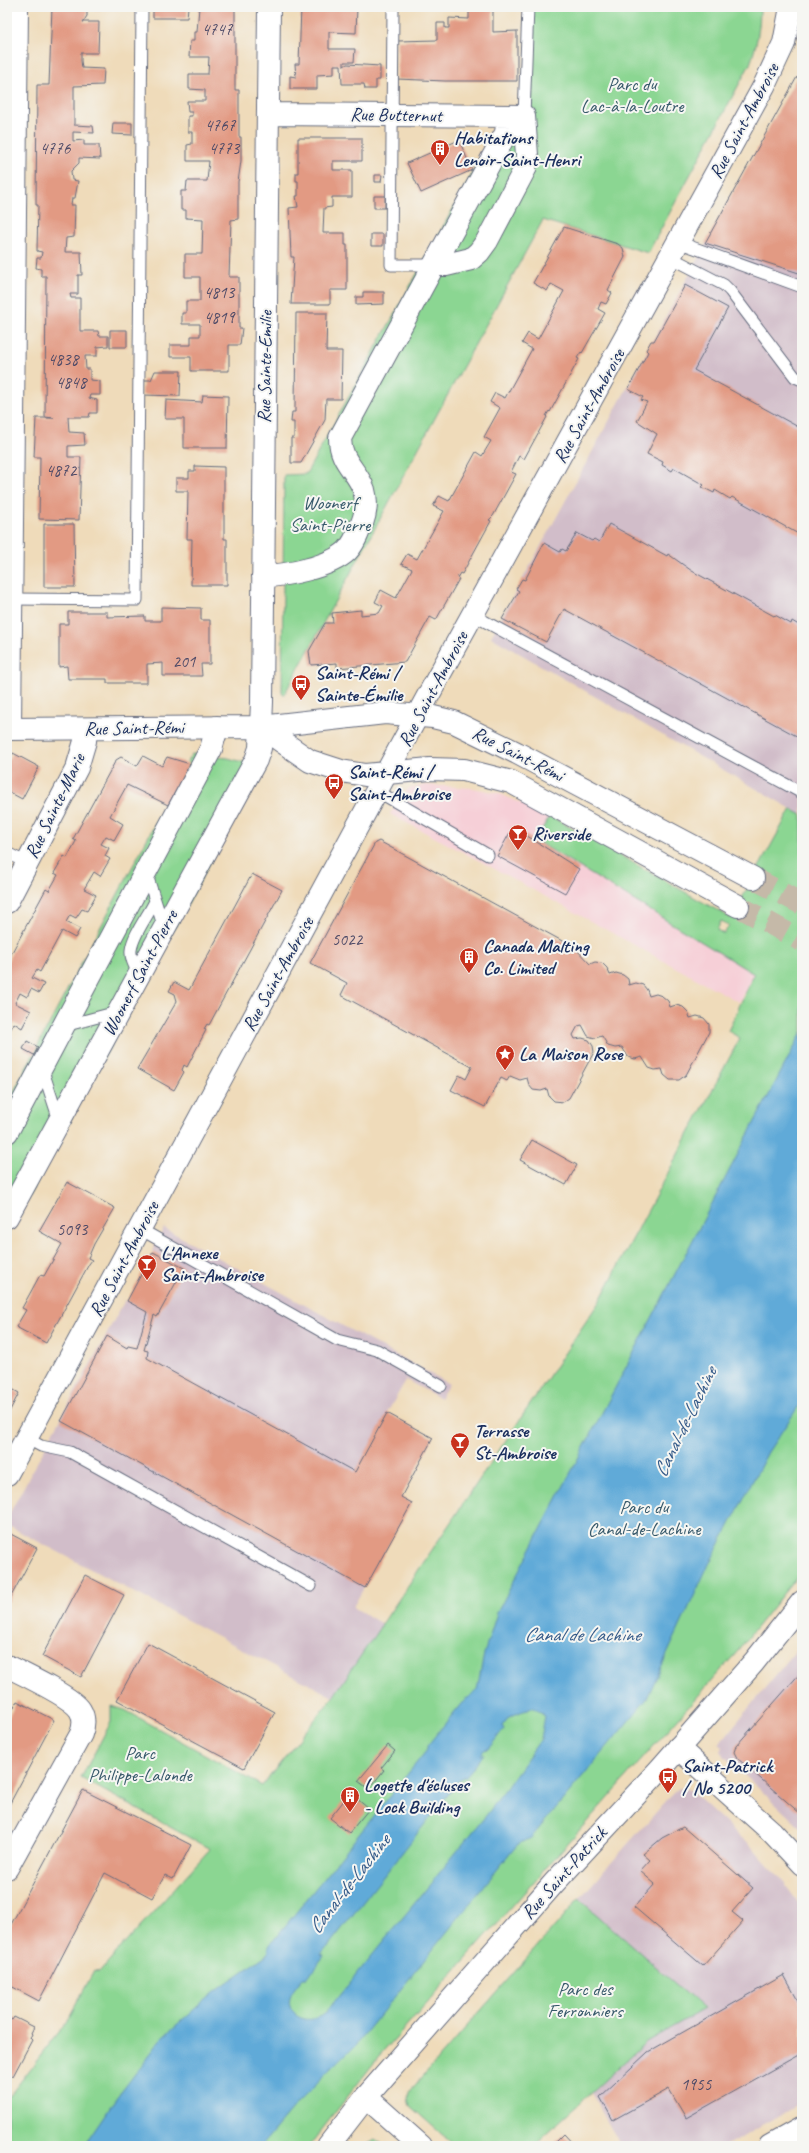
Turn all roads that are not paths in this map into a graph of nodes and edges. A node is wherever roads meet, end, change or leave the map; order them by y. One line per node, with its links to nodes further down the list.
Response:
1 (17, 7): 10 (street)
2 (142, 7): 16 (lane)
3 (269, 7): 7 (street, Rue Sainte-Emilie)
4 (393, 7): 8 (lane)
5 (528, 7): 9 (lane)
6 (790, 7): 11 (street, Rue Saint-Ambroise)
7 (269, 114): 8 (street, Rue Butternut); 15 (street, Rue Sainte-Emilie)
8 (391, 115): 9 (street, Rue Butternut); 12 (lane)
9 (516, 116): 12 (street); 12 (street)
10 (11, 214): 16 (street)
11 (674, 249): 13 (lane); 14 (lane); 17 (street, Rue Saint-Ambroise)
12 (434, 265): 15 (street)
13 (802, 288)
14 (802, 380)
15 (263, 576): 21 (street, Rue Sainte-Emilie)
16 (12, 599): 18 (street)
17 (473, 615): 19 (street, Rue Saint-Ambroise); 25 (lane)
18 (9, 690): 22 (street)
19 (418, 715): 21 (street, Rue Saint-Rémi); 24 (street, Rue Saint-Ambroise); 30 (street, Rue Saint-Rémi)
20 (217, 727): 21 (street, Rue Saint-Rémi); 23 (street, Rue Saint-Rémi); 29 (street)
21 (261, 727): 24 (street, Rue Saint-Rémi); 34 (street, Woonerf Saint-Pierre)
22 (8, 729): 23 (street, Rue Saint-Rémi)
23 (86, 729): 28 (street, Rue Sainte-Marie)
24 (382, 782): 27 (lane); 33 (street, Rue Saint-Rémi); 42 (street, Rue Saint-Ambroise)
25 (802, 793)
26 (7, 853): 28 (lane)
27 (488, 855)
28 (27, 863): 32 (street, Rue Sainte-Marie)
29 (146, 872): 31 (lane); 37 (street)
30 (753, 878)
31 (155, 901): 34 (lane); 35 (lane)
32 (7, 902)
33 (738, 906)
34 (164, 928): 35 (street, Woonerf Saint-Pierre)
35 (139, 975): 36 (street, Woonerf Saint-Pierre)
36 (119, 1012): 37 (lane); 39 (street, Woonerf Saint-Pierre)
37 (64, 1026): 38 (street)
38 (41, 1068): 39 (lane); 40 (street)
39 (59, 1121): 41 (street, Woonerf Saint-Pierre)
40 (7, 1132)
41 (7, 1217)
42 (140, 1229): 43 (lane); 44 (street, Rue Saint-Ambroise)
43 (441, 1386)
44 (26, 1438): 45 (street, Rue Saint-Ambroise); 46 (lane)
45 (7, 1474)
46 (310, 1586)
47 (802, 1602): 49 (street, Rue Saint-Patrick)
48 (7, 1666): 51 (street)
49 (678, 1748): 50 (street); 52 (street, Rue Saint-Patrick)
50 (802, 1864)
51 (7, 1868)
52 (366, 2097): 54 (street, Rue Saint-Patrick); 55 (street)
53 (802, 2128): 56 (street)
54 (328, 2146)
55 (421, 2146)
56 (770, 2146)

